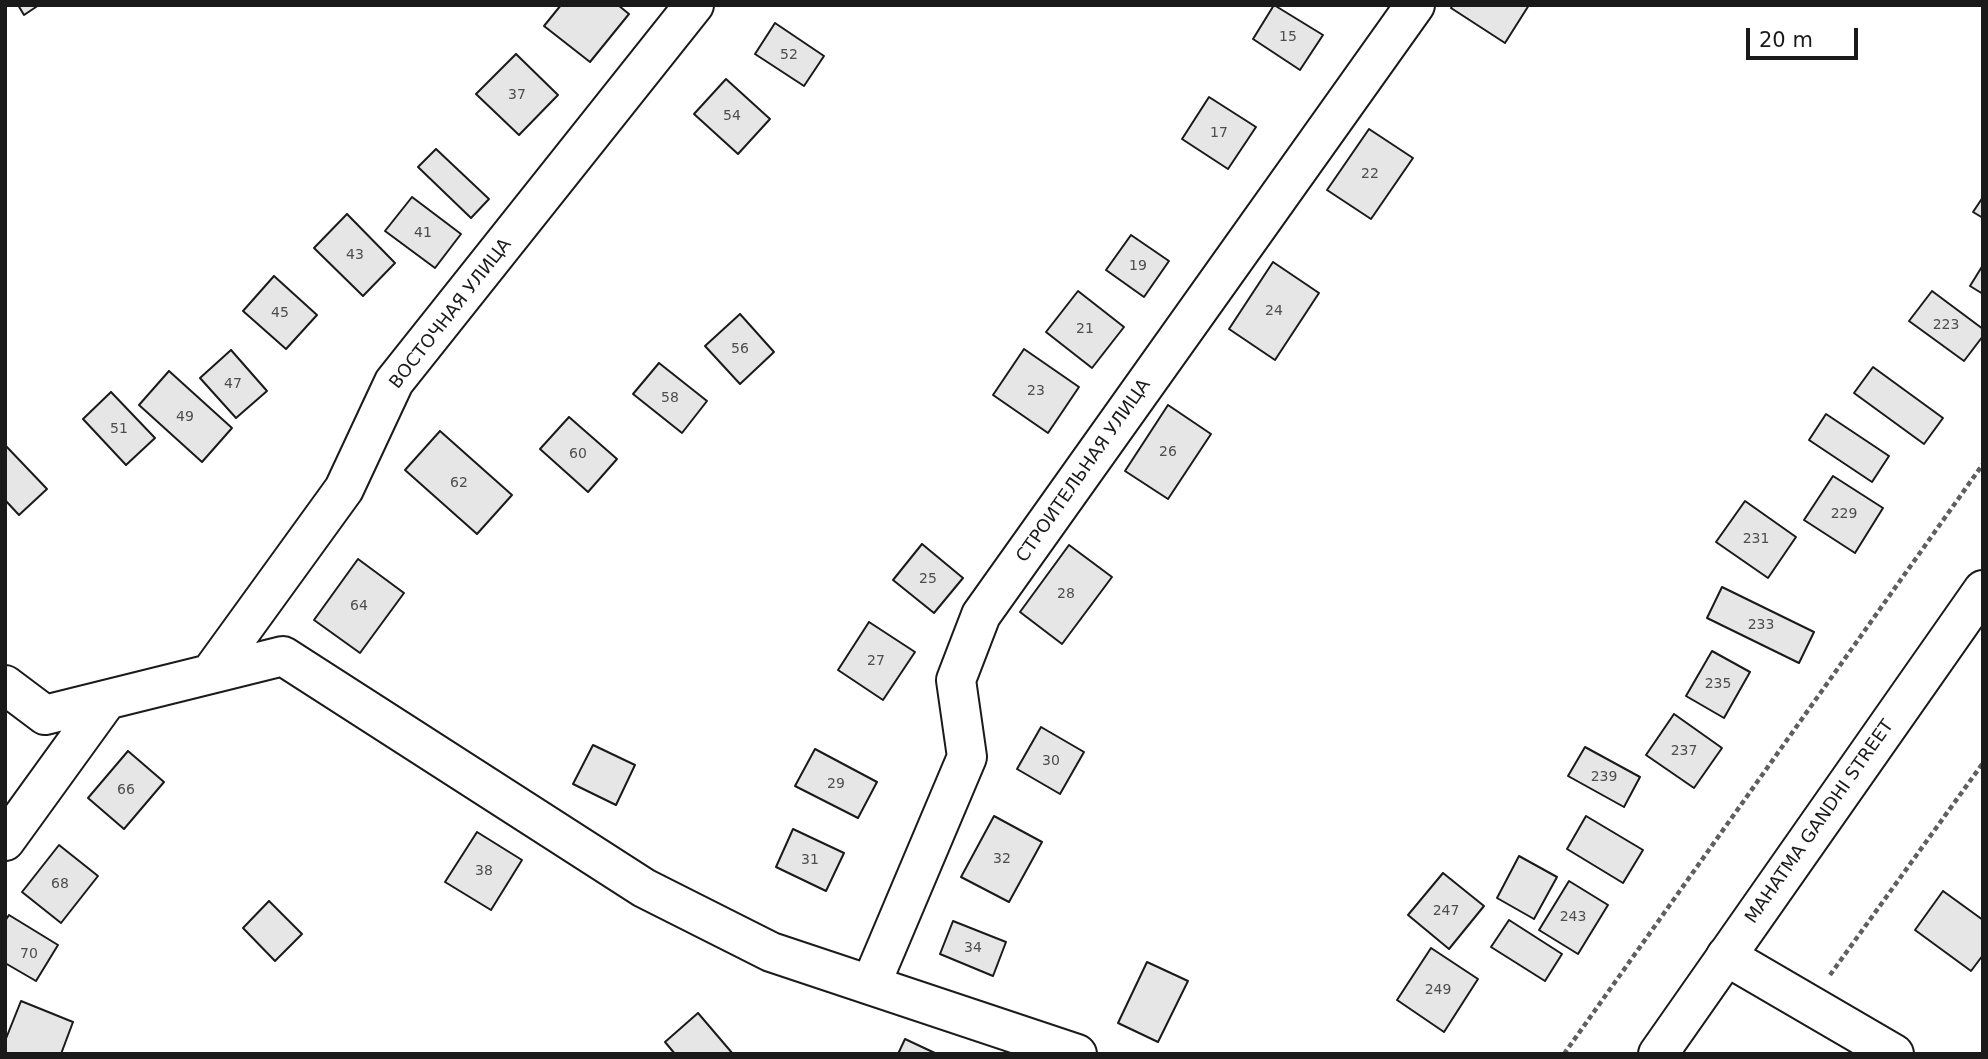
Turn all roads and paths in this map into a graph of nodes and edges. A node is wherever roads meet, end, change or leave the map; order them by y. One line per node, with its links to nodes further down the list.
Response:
1 (694, 5): 5 (street, ВОСТОЧНАЯ УЛИЦА)
2 (1415, 5): 11 (street, СТРОИТЕЛЬНАЯ УЛИЦА)
3 (1983, 464): 14 (path)
4 (1983, 590): 10 (street, MAHATMA GANDHI STREET)
5 (210, 674): 7 (street); 11 (street)
6 (5, 685): 7 (street)
7 (107, 700): 9 (street)
8 (1983, 763): 12 (path)
9 (5, 841)
10 (1726, 956): 12 (street); 15 (street, MAHATMA GANDHI STREET)
11 (871, 984): 13 (street)
12 (1809, 1004): 16 (street)
13 (1077, 1054)
14 (1564, 1054)
15 (1658, 1054)
16 (1894, 1054)

